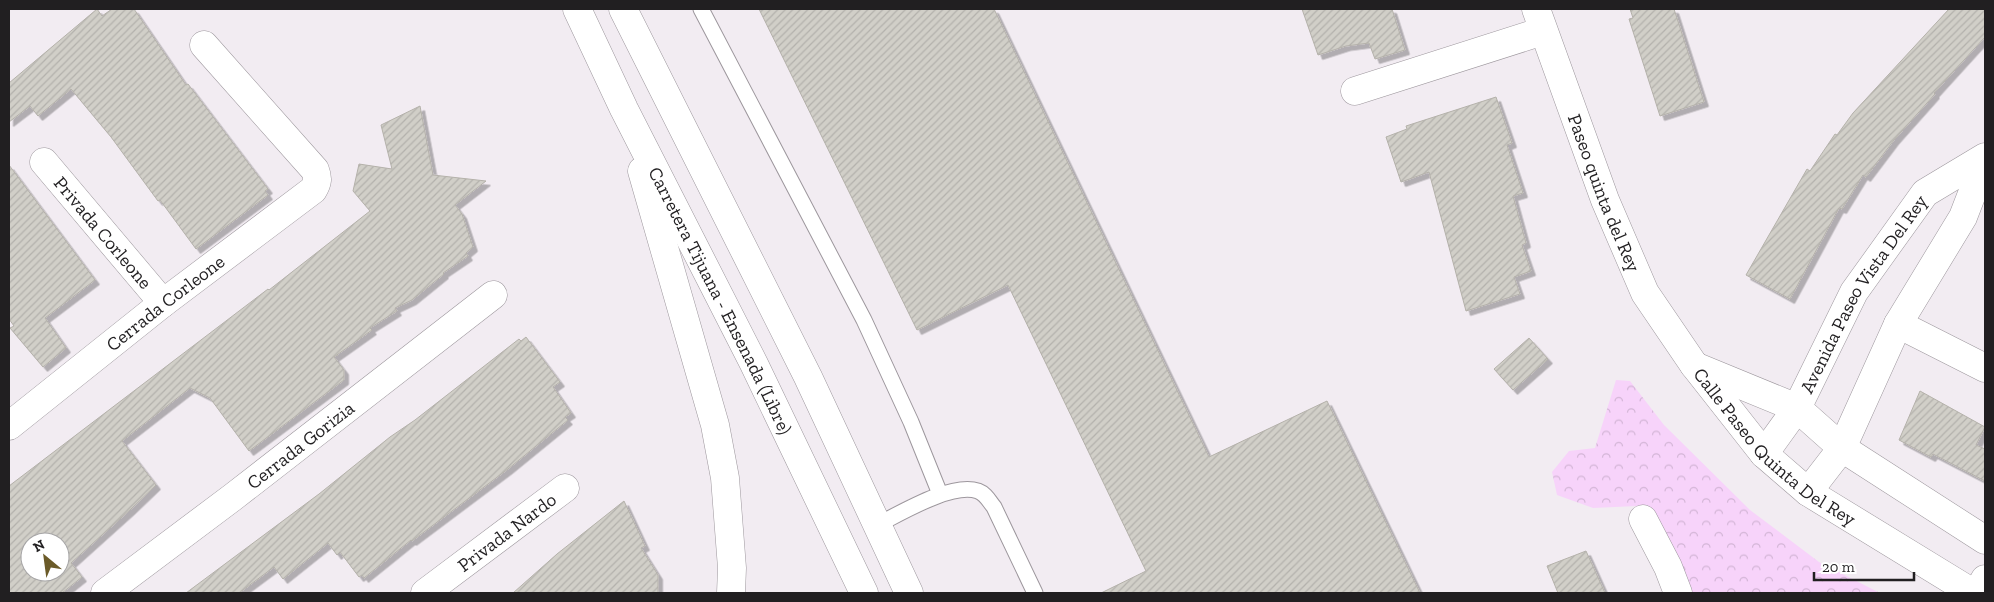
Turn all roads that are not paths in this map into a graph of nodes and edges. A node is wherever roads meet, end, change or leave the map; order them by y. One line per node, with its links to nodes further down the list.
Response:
1 (577, 9): 7 (main road, Carretera Tijuana - Ensenada (Libre))
2 (623, 9): 23 (main road)
3 (701, 9): 21 (lane)
4 (1540, 20): 6 (main road); 13 (main road, Paseo quinta del Rey)
5 (204, 45): 11 (main road, Cerrada Corleone)
6 (1355, 91)
7 (624, 109): 28 (main road); 29 (main road, Carretera Tijuana - Ensenada (Libre))
8 (1985, 159): 12 (main road, Avenida Paseo Vista Del Rey); 15 (main road, Avenida Paseo Vista Del Rey)
9 (44, 162): 11 (main road, Privada Corleone)
10 (493, 295): 26 (main road, Cerrada Gorizia)
11 (163, 303): 16 (main road, Cerrada Corleone)
12 (1898, 324): 14 (main road); 17 (main road, Avenida Paseo Vista Del Rey)
13 (1694, 365): 15 (main road, Calle Paseo Quinta Del Rey); 18 (main road, Calle Paseo Quinta Del Rey)
14 (1985, 368)
15 (1797, 408): 17 (main road, Calle Paseo Quinta Del Rey); 18 (main road, Avenida Paseo Vista Del Rey)
16 (9, 426)
17 (1842, 448): 20 (main road, Avenida Paseo Vista Del Rey); 24 (main road, Calle Paseo Quinta Del Rey)
18 (1764, 454): 20 (main road, Calle Paseo Quinta Del Rey)
19 (565, 488): 27 (main road, Privada Nardo)
20 (1808, 492): 33 (main road, Calle Paseo Quinta Del Rey)
21 (940, 494): 23 (lane); 31 (lane)
22 (1642, 519): 32 (main road)
23 (877, 525): 30 (main road)
24 (1985, 540)
25 (1985, 579): 34 (main road)
26 (105, 593)
27 (425, 593)
28 (731, 593)
29 (864, 593)
30 (909, 593)
31 (1035, 593)
32 (1678, 593)
33 (1972, 593)
34 (1977, 593)

